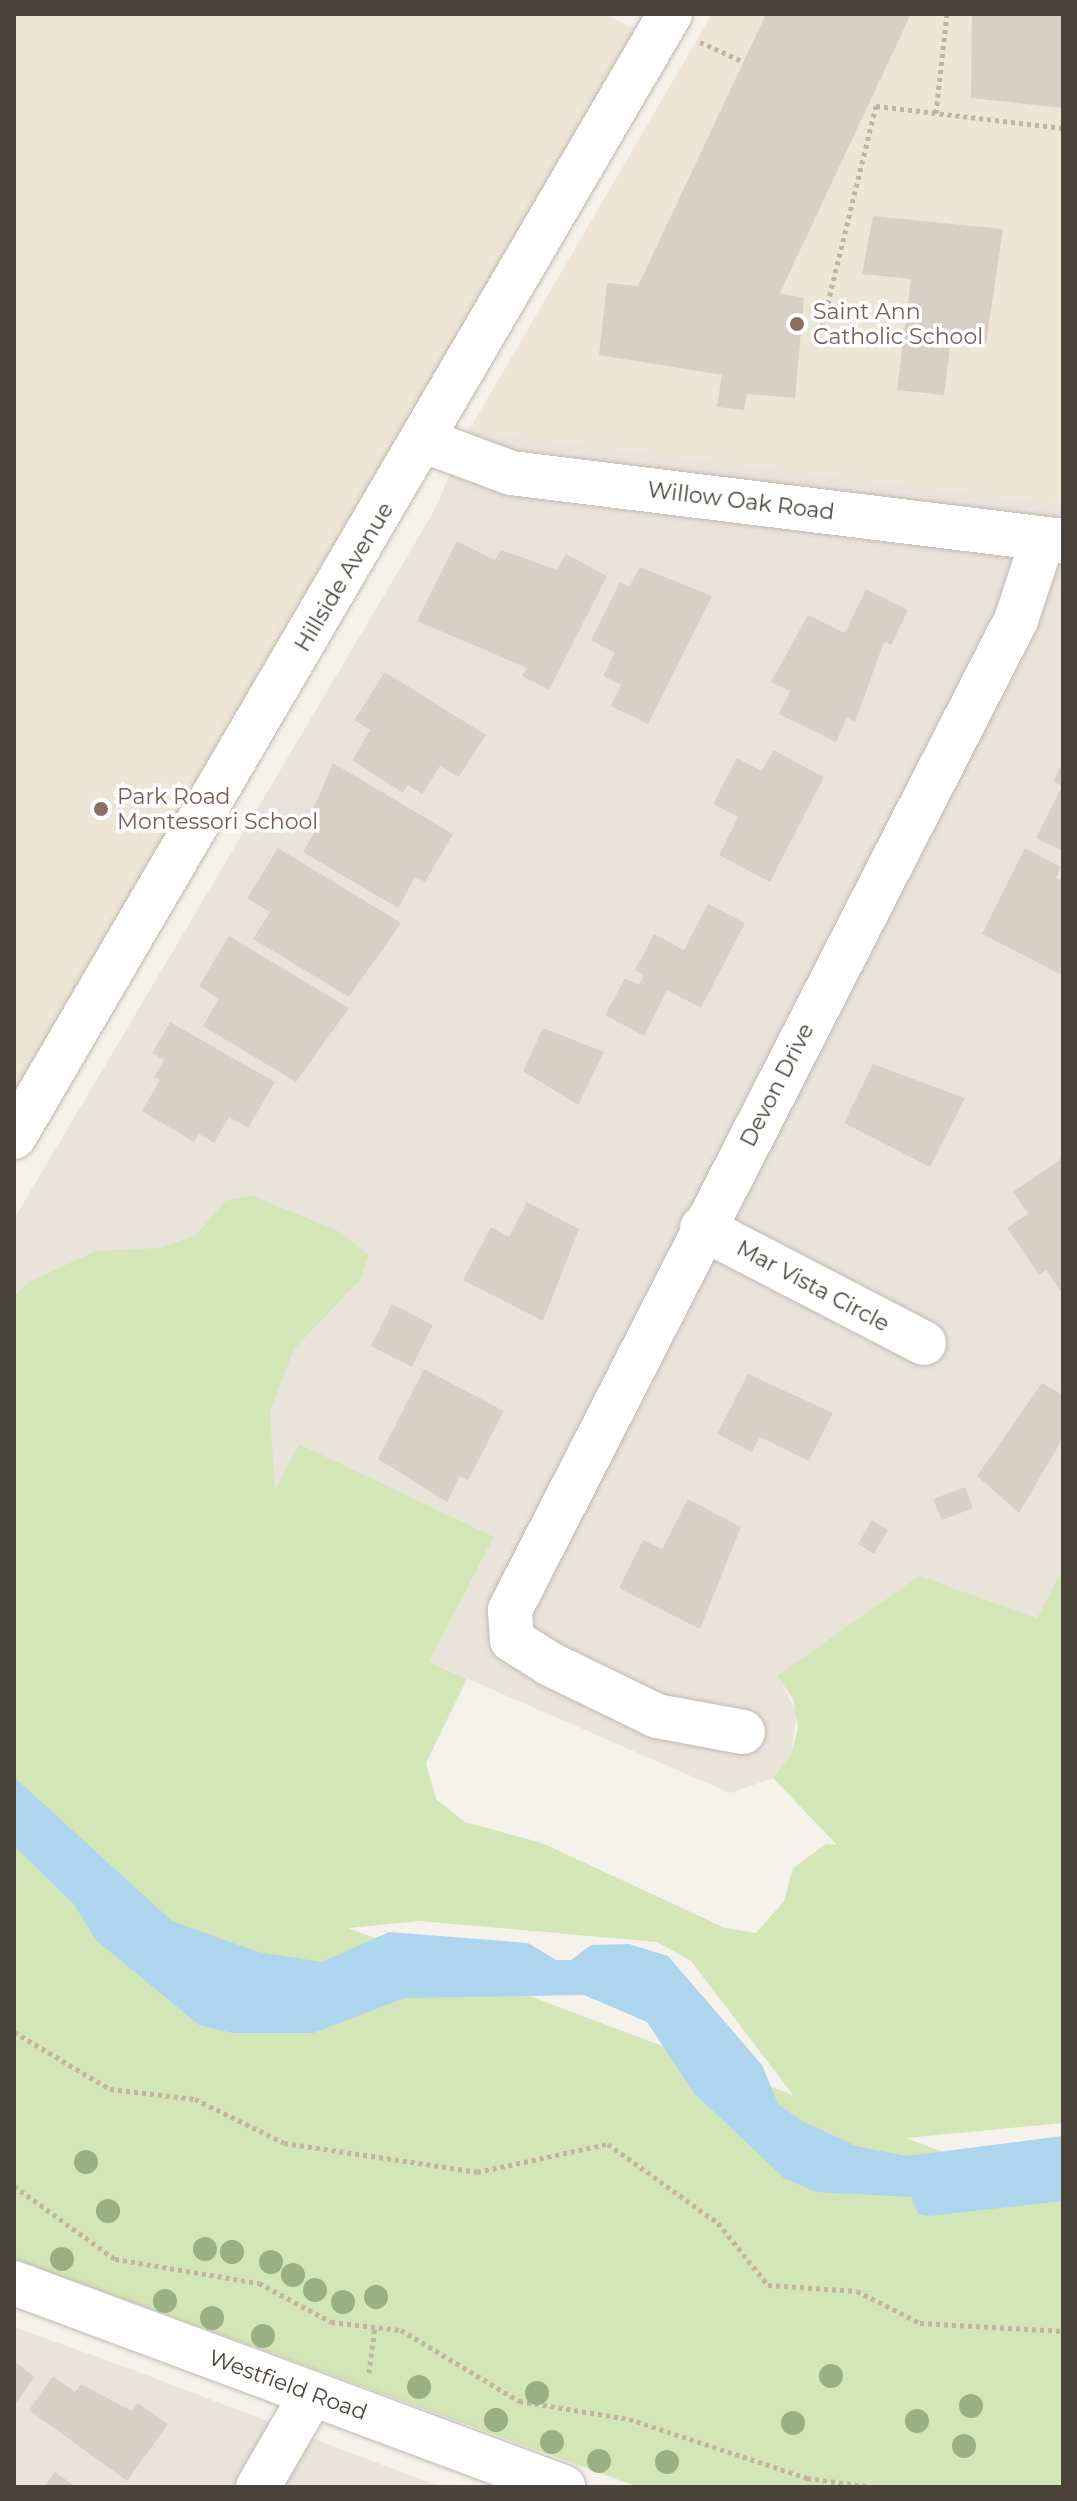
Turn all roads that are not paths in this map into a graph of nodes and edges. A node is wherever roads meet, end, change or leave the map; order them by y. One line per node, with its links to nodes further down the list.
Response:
1 (667, 23): 2 (street, Hillside Avenue)
2 (425, 441): 3 (street, Willow Oak Road); 4 (street, Hillside Avenue)
3 (1053, 540): 5 (street, Devon Drive)
4 (14, 1137)
5 (702, 1228): 6 (street, Mar Vista Circle); 7 (street, Devon Drive)
6 (924, 1343)
7 (743, 1732)
8 (14, 2283): 9 (street, Westfield Road)
9 (312, 2394): 10 (street); 11 (street, Westfield Road)
10 (258, 2487)
11 (563, 2487)

